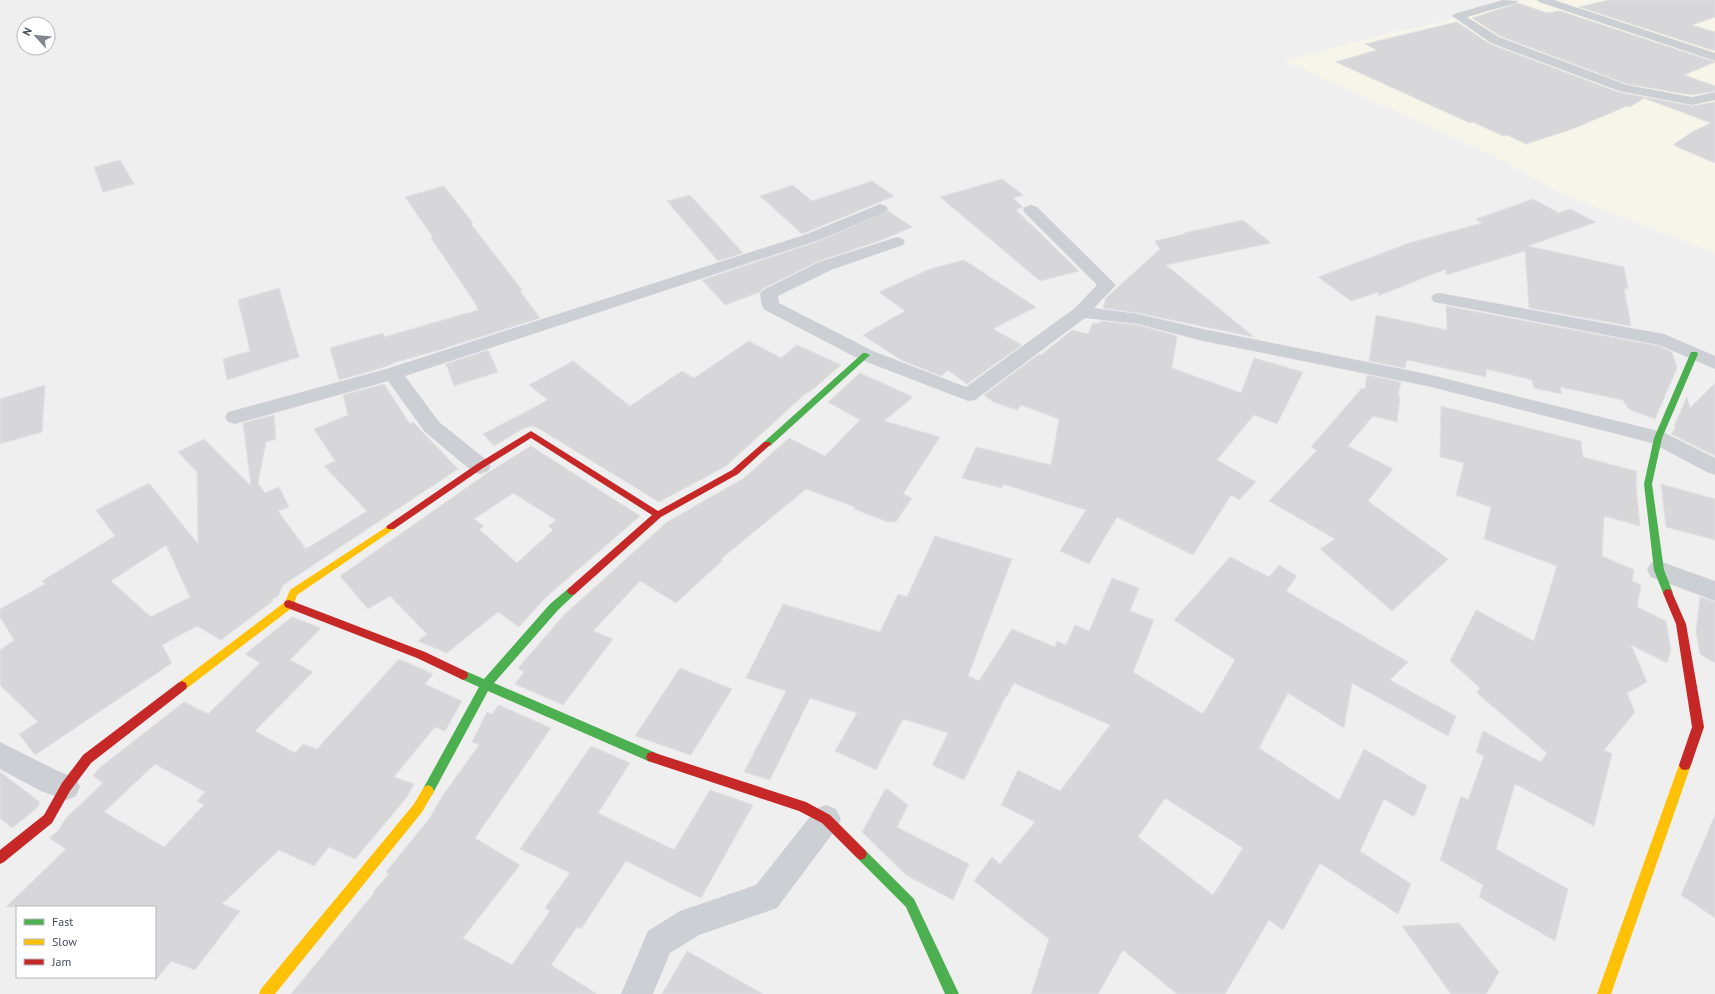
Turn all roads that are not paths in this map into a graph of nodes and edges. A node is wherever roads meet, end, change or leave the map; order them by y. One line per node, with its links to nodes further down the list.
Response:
1 (1543, 0): 3 (street)
2 (1512, 1): 4 (street)
3 (1715, 57)
4 (1715, 96)
5 (880, 209): 13 (street)
6 (1031, 210): 9 (street)
7 (897, 242): 11 (street)
8 (1440, 298): 10 (street)
9 (1081, 312): 11 (street); 15 (street)
10 (1694, 354): 12 (street); 15 (street)
11 (866, 355): 18 (street)
12 (1715, 363)
13 (394, 373): 14 (street); 16 (street)
14 (235, 417)
15 (1658, 438): 17 (street); 19 (street)
16 (480, 466): 18 (street); 21 (street)
17 (1715, 467)
18 (658, 515): 22 (street)
19 (1659, 570): 20 (street); 30 (street)
20 (1715, 591)
21 (288, 604): 22 (street); 24 (street)
22 (486, 685): 25 (street); 27 (street)
23 (0, 756): 24 (street)
24 (66, 787): 26 (street)
25 (826, 819): 28 (street); 29 (street)
26 (0, 858)
27 (266, 994)
28 (637, 994)
29 (952, 994)
30 (1604, 994)

